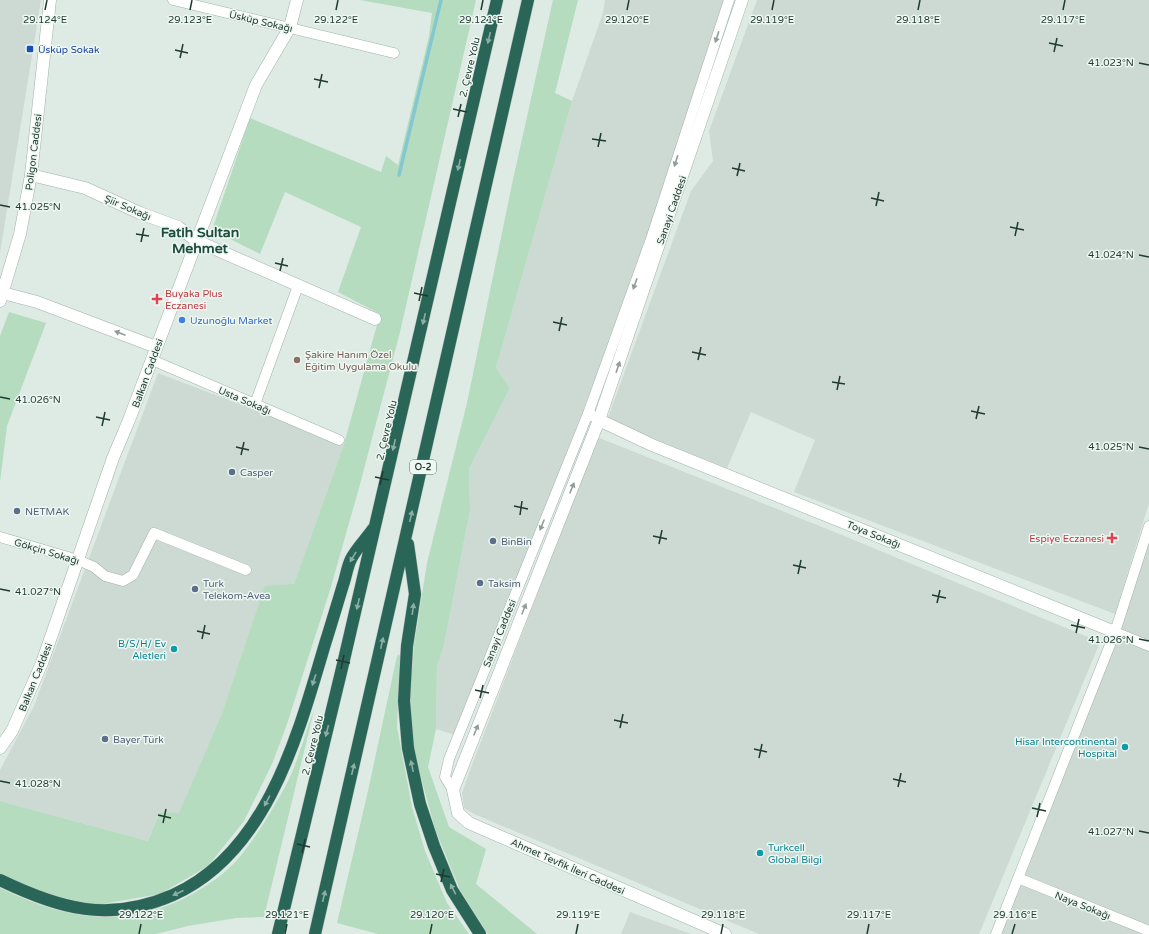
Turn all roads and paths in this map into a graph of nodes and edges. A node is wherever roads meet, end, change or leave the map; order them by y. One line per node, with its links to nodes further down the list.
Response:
1 (50, 0): 10 (street, Poligon Caddesi)
2 (173, 0): 8 (street, Üsküp Sokağı)
3 (297, 0): 8 (street, Balkan Caddesi)
4 (497, 0): 21 (highway, 2. Çevre Yolu, one-way to 21)
5 (528, 0): 23 (highway, O-2, one-way to 5)
6 (729, 0): 18 (street, Sanayi Caddesi, one-way to 18)
7 (742, 0): 19 (street, Sanayi Caddesi, one-way to 7)
8 (290, 27): 9 (street, Üsküp Sokağı); 11 (street, Balkan Caddesi)
9 (394, 53)
10 (31, 175): 11 (street, Şiir Sokağı); 13 (street, Poligon Caddesi)
11 (197, 241): 12 (street, Şiir Sokağı); 15 (street, Balkan Caddesi)
12 (298, 286): 14 (street, Şiir Sokağı); 17 (street)
13 (1, 297): 15 (street, one-way to 13)
14 (375, 319)
15 (156, 347): 16 (street, Balkan Caddesi)
16 (152, 360): 17 (street, Usta Sokağı); 25 (street, Balkan Caddesi)
17 (255, 404): 20 (street, Usta Sokağı)
18 (589, 411): 19 (street); 30 (street, Sanayi Caddesi, one-way to 30)
19 (600, 420): 27 (street, Toya Sokağı); 30 (street, Sanayi Caddesi, one-way to 19)
20 (339, 440)
21 (376, 525): 32 (highway, one-way to 32); 34 (highway, 2. Çevre Yolu, one-way to 34)
22 (1149, 526): 27 (street)
23 (407, 535): 35 (highway, O-2, one-way to 23); 36 (highway, one-way to 23)
24 (0, 537): 25 (street, Gökçin Sokağı)
25 (78, 560): 26 (street, Gökçin Sokağı); 29 (street, Balkan Caddesi)
26 (246, 570)
27 (1115, 632): 28 (street, Toya Sokağı); 31 (street)
28 (1149, 646)
29 (0, 748)
30 (453, 790): 37 (street, Ahmet Tevfik İleri Caddesi)
31 (1018, 878): 33 (street, Naya Sokağı); 38 (street)
32 (0, 880)
33 (1149, 931)
34 (278, 934)
35 (315, 934)
36 (480, 934)
37 (725, 934)
38 (996, 934)

